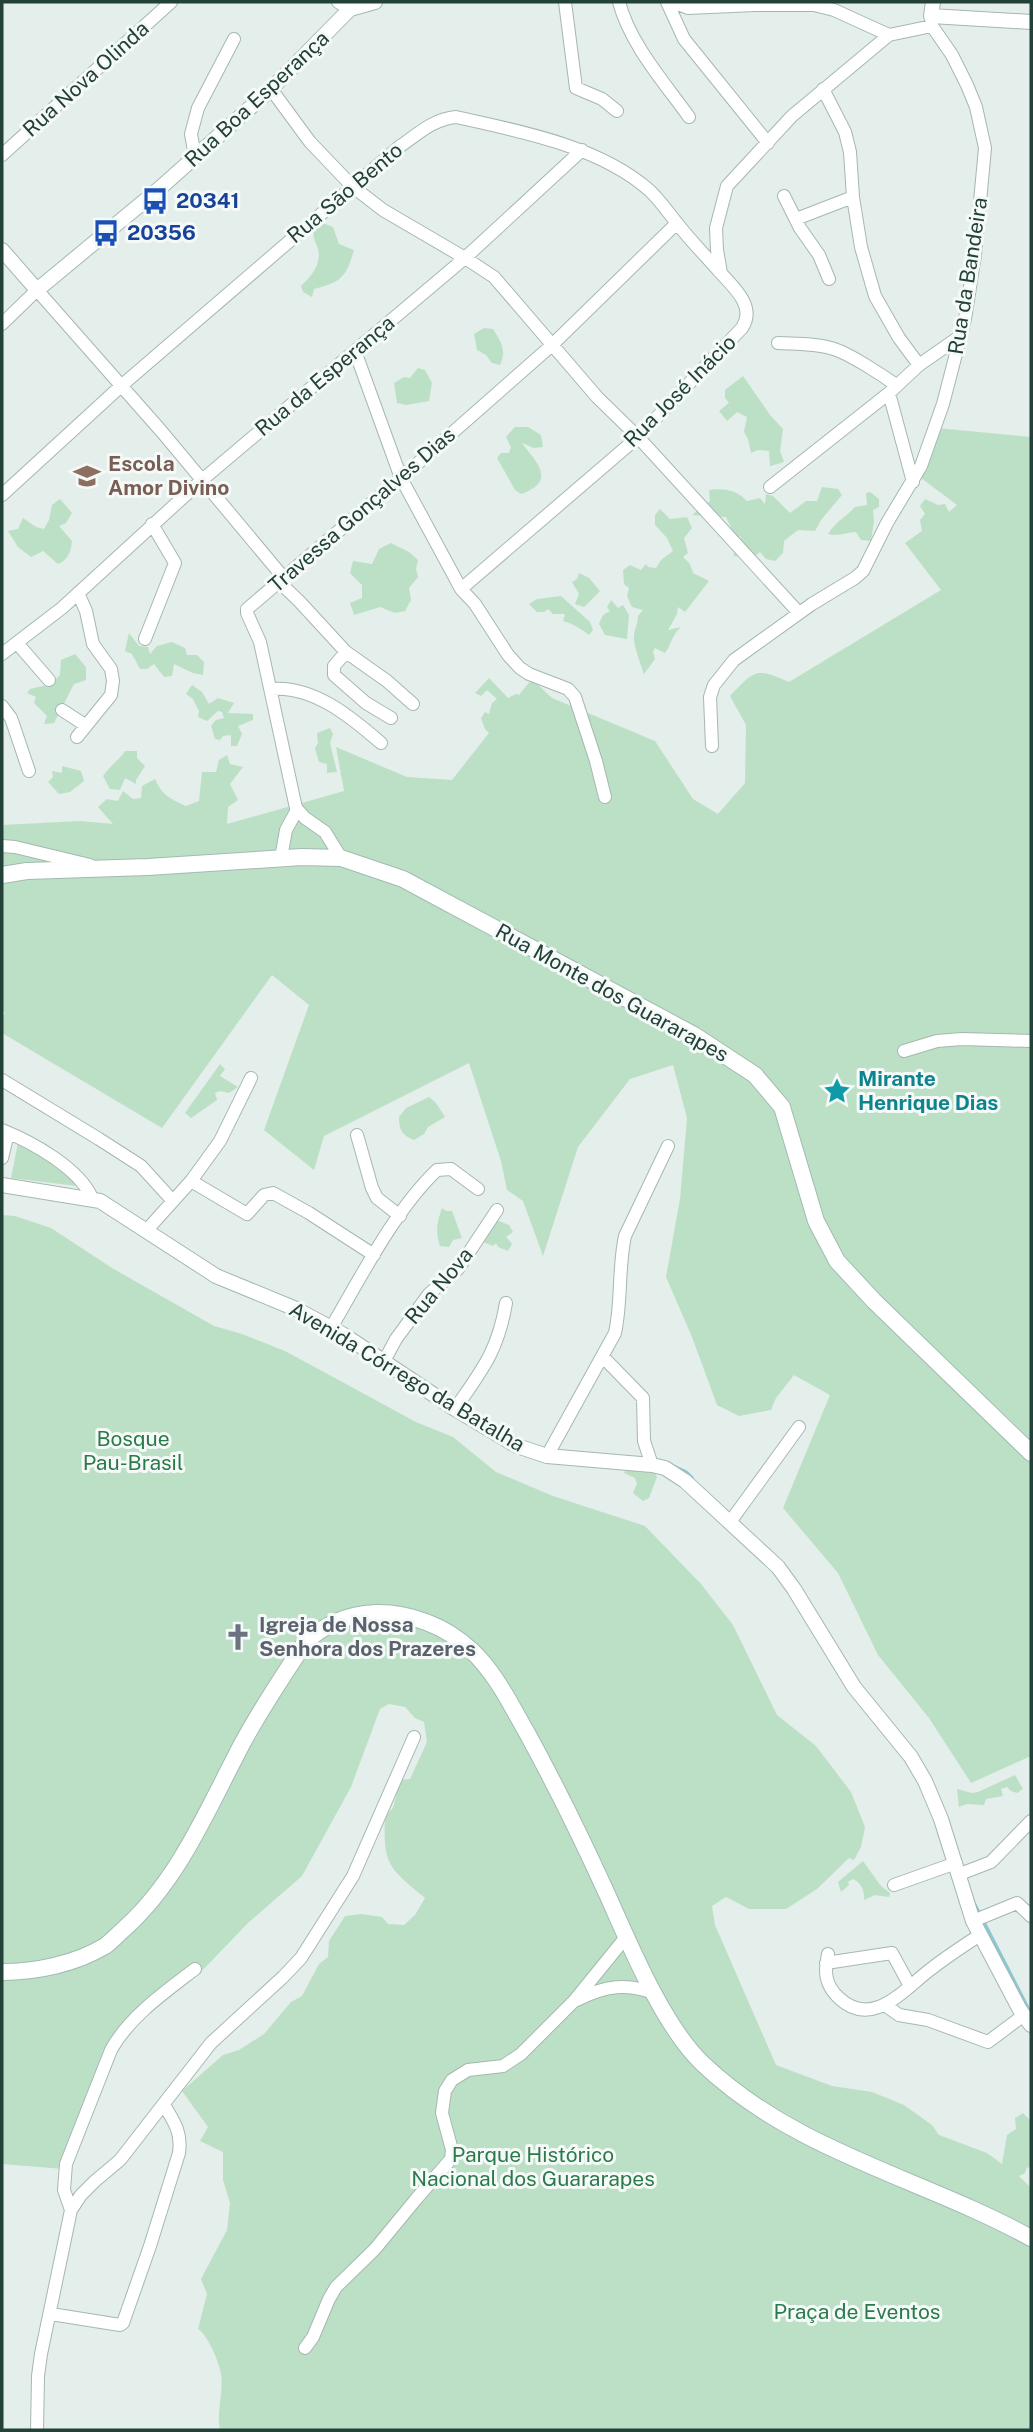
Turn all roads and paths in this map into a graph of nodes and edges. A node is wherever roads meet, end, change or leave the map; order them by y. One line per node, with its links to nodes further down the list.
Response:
1 (171, 2): 17 (street, Rua Nova Olinda)
2 (376, 2): 6 (street)
3 (565, 2): 13 (street)
4 (619, 2): 14 (street)
5 (669, 2): 9 (street); 15 (street)
6 (344, 5): 11 (street, Rua Boa Esperança)
7 (932, 14): 8 (street); 9 (street); 30 (street, Rua da Bandeira)
8 (1031, 22)
9 (890, 35): 12 (street, Rua José Inácio)
10 (234, 39): 18 (street)
11 (271, 89): 18 (street, Rua Boa Esperança); 19 (street)
12 (823, 89): 15 (street, Rua José Inácio); 21 (street)
13 (617, 111)
14 (689, 117)
15 (768, 143): 26 (street, Rua José Inácio)
16 (582, 150): 19 (street, Rua São Bento); 23 (street, Rua São Bento); 25 (street, Rua da Esperança)
17 (2, 155)
18 (195, 156): 28 (street, Rua Boa Esperança)
19 (352, 186): 25 (street); 35 (street, Rua São Bento)
20 (784, 196): 22 (street)
21 (853, 197): 22 (street); 34 (street)
22 (796, 219): 27 (street)
23 (677, 223): 26 (street, Rua São Bento); 32 (street, Travessa Gonçalves Dias)
24 (2, 250): 28 (street)
25 (465, 258): 32 (street); 33 (street, Rua da Esperança)
26 (722, 275): 37 (street, Rua José Inácio)
27 (829, 279)
28 (37, 290): 29 (street, Rua Boa Esperança); 35 (street)
29 (2, 324)
30 (962, 335): 34 (street); 40 (street, Rua da Bandeira)
31 (778, 343): 36 (street)
32 (552, 345): 37 (street); 38 (street, Travessa Gonçalves Dias)
33 (355, 351): 38 (street); 39 (street, Rua da Esperança)
34 (919, 365): 36 (street)
35 (121, 386): 39 (street); 42 (street, Rua São Bento)
36 (892, 389): 40 (street); 41 (street)
37 (638, 437): 45 (street, Rua José Inácio); 47 (street)
38 (401, 478): 44 (street, Travessa Gonçalves Dias); 45 (street)
39 (202, 480): 43 (street, Rua da Esperança); 44 (street)
40 (913, 482): 47 (street, Rua da Bandeira)
41 (770, 487)
42 (2, 495)
43 (152, 524): 46 (street, Rua da Esperança); 49 (street)
44 (280, 579): 51 (street); 53 (street, Travessa Gonçalves Dias)
45 (461, 589): 63 (street)
46 (78, 593): 50 (street, Rua da Esperança); 58 (street)
47 (799, 613): 61 (street, Rua da Bandeira)
48 (2, 636): 50 (street)
49 (145, 639)
50 (10, 648): 52 (street)
51 (346, 652): 54 (street); 57 (street)
52 (49, 680)
53 (271, 689): 60 (street); 64 (street, Travessa Gonçalves Dias)
54 (412, 704)
55 (2, 706): 62 (street)
56 (62, 710): 58 (street)
57 (390, 718)
58 (85, 725): 59 (street)
59 (78, 737)
60 (381, 743)
61 (712, 746)
62 (29, 771)
63 (605, 797)
64 (297, 810): 66 (street); 67 (street)
65 (2, 846): 68 (street)
66 (281, 858): 67 (main road, Rua Monte dos Guararapes); 68 (main road, Rua Monte dos Guararapes)
67 (341, 858): 93 (main road, Rua Monte dos Guararapes)
68 (99, 867): 69 (main road, Rua Monte dos Guararapes)
69 (2, 875)
70 (1031, 1041): 71 (street)
71 (904, 1051)
72 (251, 1077): 78 (street)
73 (2, 1080): 82 (street)
74 (5, 1131): 77 (street); 81 (street)
75 (356, 1135): 84 (street)
76 (668, 1146): 89 (street)
77 (2, 1158)
78 (191, 1181): 82 (street); 86 (street)
79 (2, 1185): 81 (street, Avenida Córrego da Batalha)
80 (478, 1189): 84 (street)
81 (92, 1198): 85 (street, Avenida Córrego da Batalha)
82 (172, 1200): 85 (street)
83 (497, 1210): 90 (street, Rua Nova)
84 (400, 1216): 86 (street)
85 (146, 1231): 88 (street, Avenida Córrego da Batalha)
86 (374, 1255): 88 (street)
87 (506, 1303): 91 (street)
88 (331, 1328): 90 (street, Avenida Córrego da Batalha)
89 (603, 1357): 94 (street); 95 (street)
90 (383, 1363): 91 (street, Avenida Córrego da Batalha)
91 (455, 1409): 94 (street, Avenida Córrego da Batalha)
92 (799, 1427): 96 (street)
93 (1031, 1453)
94 (547, 1456): 95 (street, Avenida Córrego da Batalha)
95 (652, 1465): 96 (street, Avenida Córrego da Batalha)
96 (730, 1522): 99 (street, Avenida Córrego da Batalha)
97 (414, 1737): 112 (street)
98 (1031, 1821): 99 (street)
99 (958, 1869): 100 (street); 102 (street, Avenida Córrego da Batalha)
100 (894, 1885)
101 (1031, 1916): 102 (street)
102 (973, 1921): 103 (street, Avenida Córrego da Batalha)
103 (980, 1935): 107 (street); 111 (street, Avenida Córrego da Batalha)
104 (626, 1937): 106 (main road); 108 (main road); 109 (street)
105 (195, 1969): 113 (street)
106 (2, 1972)
107 (910, 1986): 110 (street); 110 (street)
108 (656, 1994): 109 (street); 114 (main road)
109 (574, 2001): 116 (street)
110 (885, 2005): 111 (street)
111 (1028, 2020)
112 (164, 2105): 113 (street); 115 (street)
113 (71, 2210): 115 (street)
114 (1031, 2238)
115 (51, 2314): 117 (street)
116 (305, 2348)
117 (37, 2430)

